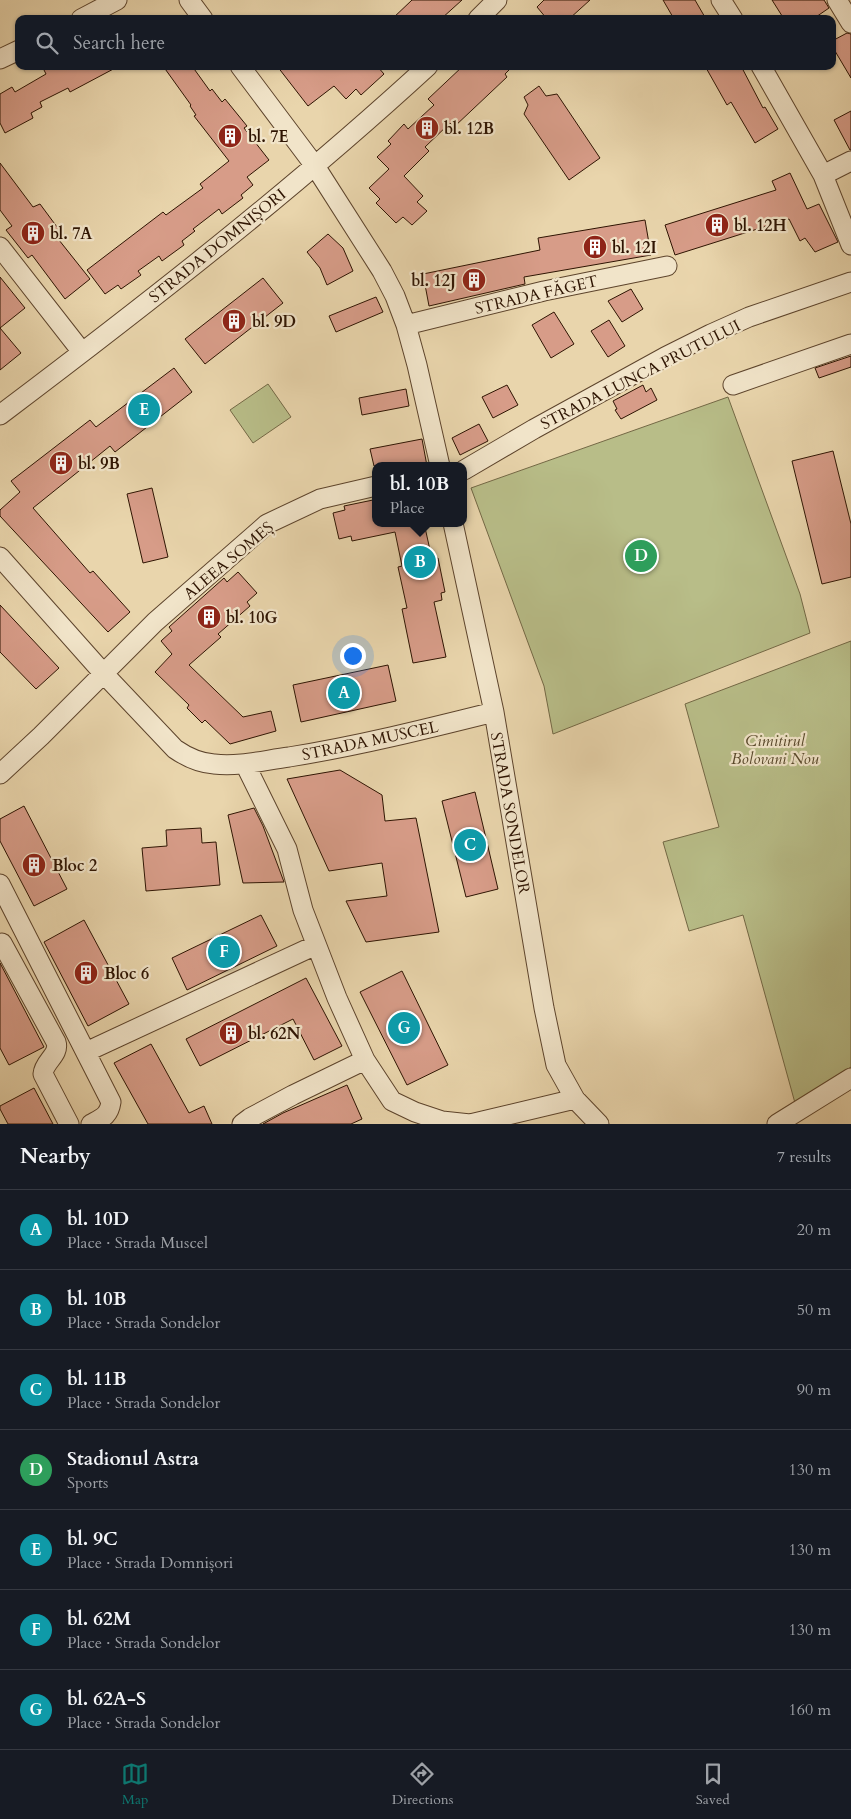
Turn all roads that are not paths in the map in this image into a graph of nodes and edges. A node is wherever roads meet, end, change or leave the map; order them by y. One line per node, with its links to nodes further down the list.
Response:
1 (118, 0): 6 (street)
2 (189, 0): 7 (street)
3 (497, 0): 8 (street)
4 (721, 0): 9 (street)
5 (837, 0): 10 (street)
6 (88, 15)
7 (201, 15)
8 (482, 15)
9 (730, 15)
10 (851, 23)
11 (15, 52): 12 (street)
12 (0, 60)
13 (243, 70): 17 (street)
14 (423, 70): 17 (street, STRADA DOMNIȘORI)
15 (763, 70): 18 (street)
16 (851, 161): 18 (street)
17 (315, 166): 23 (street); 25 (street, STRADA DOMNIȘORI)
18 (823, 175): 19 (street)
19 (851, 245)
20 (0, 247): 25 (street)
21 (666, 266): 23 (street, STRADA FĂGET)
22 (851, 282): 29 (street, STRADA LUNCA PRUTULUI)
23 (406, 325): 28 (street)
24 (851, 344): 26 (street)
25 (82, 352): 27 (street, STRADA DOMNIȘORI)
26 (733, 385)
27 (0, 415)
28 (439, 462)
29 (467, 468)
30 (372, 487): 33 (street, ALEEA SOMEȘ)
31 (454, 527): 34 (street, STRADA SONDELOR)
32 (0, 557): 33 (street, STRADA MUSCEL)
33 (104, 674): 35 (street, STRADA MUSCEL); 36 (street, ALEEA SOMEȘ)
34 (494, 712): 35 (street, STRADA MUSCEL); 45 (street, STRADA SONDELOR)
35 (245, 764): 40 (street)
36 (0, 774)
37 (0, 884): 38 (street)
38 (25, 932): 39 (street); 41 (street)
39 (1, 944): 42 (street)
40 (316, 945): 41 (street); 43 (street)
41 (83, 1046): 42 (street); 47 (street)
42 (56, 1053): 46 (street)
43 (365, 1060): 45 (street); 48 (street)
44 (851, 1078): 50 (street)
45 (575, 1099): 49 (street, STRADA SONDELOR)
46 (69, 1124)
47 (91, 1124)
48 (242, 1124)
49 (599, 1124)
50 (777, 1124)

